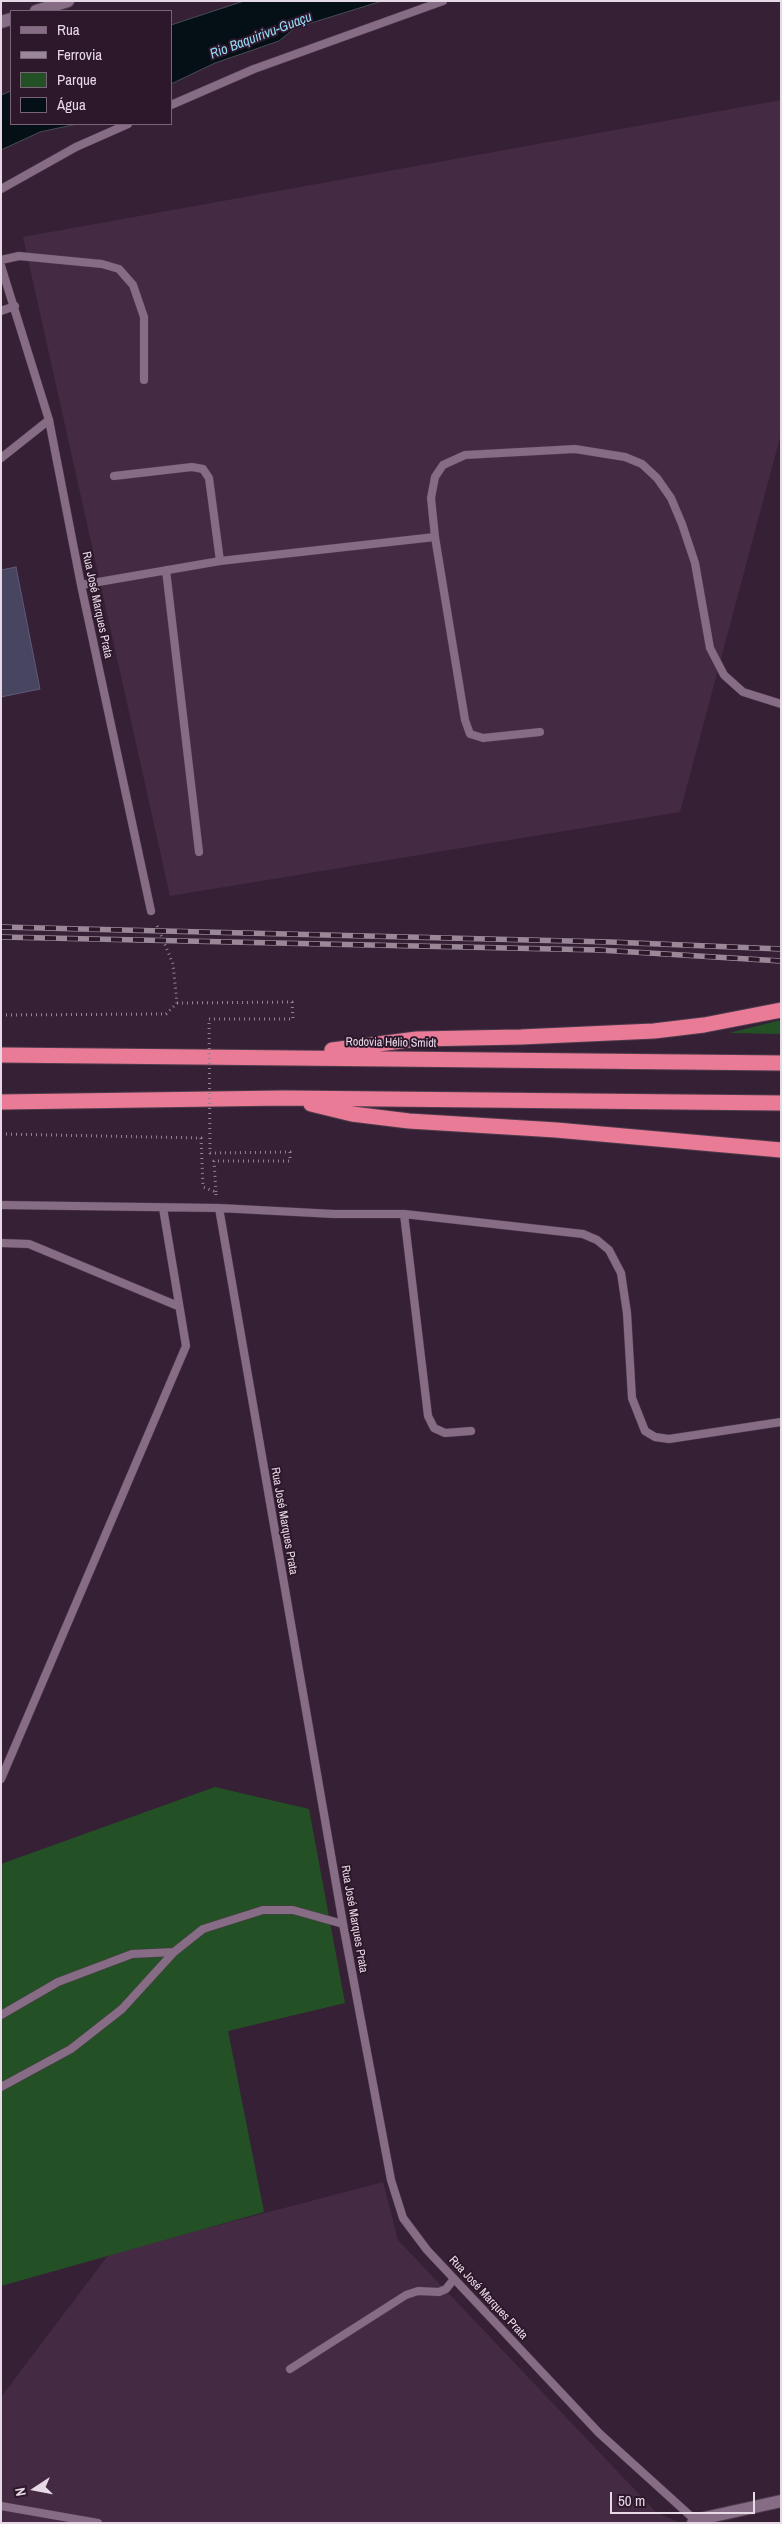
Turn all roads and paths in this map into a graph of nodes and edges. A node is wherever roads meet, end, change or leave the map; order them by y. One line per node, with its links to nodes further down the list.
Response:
1 (68, 1): 3 (street)
2 (443, 1): 4 (lane)
3 (39, 10)
4 (172, 105)
5 (126, 125): 6 (lane)
6 (1, 189)
7 (1, 260): 11 (lane)
8 (1, 266): 9 (lane, Rua José Marques Prata)
9 (15, 306): 10 (lane); 12 (lane, Rua José Marques Prata)
10 (1, 311)
11 (144, 380)
12 (49, 420): 13 (lane); 18 (lane, Rua José Marques Prata)
13 (1, 458)
14 (114, 476): 16 (lane)
15 (435, 537): 16 (lane); 19 (lane); 20 (lane)
16 (220, 561): 17 (lane)
17 (166, 570): 18 (lane); 21 (lane)
18 (81, 585): 22 (lane, Rua José Marques Prata)
19 (781, 704)
20 (540, 732)
21 (199, 852)
22 (151, 911): 23 (path)
23 (177, 1003): 25 (path); 32 (path, bridge)
24 (781, 1010): 27 (highway)
25 (1, 1015)
26 (1, 1055): 27 (highway, Rodovia Hélio Smidt)
27 (278, 1057): 28 (highway, Rodovia Hélio Smidt)
28 (781, 1064)
29 (285, 1098): 30 (highway); 31 (highway); 33 (highway)
30 (1, 1102)
31 (781, 1102)
32 (1, 1134)
33 (781, 1150)
34 (1, 1205): 35 (lane)
35 (163, 1208): 36 (lane); 39 (lane)
36 (219, 1208): 37 (lane); 43 (lane, Rua José Marques Prata)
37 (404, 1214): 40 (lane); 41 (lane)
38 (1, 1243): 39 (lane)
39 (178, 1306): 42 (lane)
40 (781, 1422)
41 (471, 1431)
42 (1, 1779)
43 (344, 1924): 44 (lane); 47 (lane, Rua José Marques Prata)
44 (174, 1952): 45 (lane); 46 (lane)
45 (1, 2015)
46 (1, 2087)
47 (454, 2279): 48 (lane); 51 (lane, Rua José Marques Prata)
48 (290, 2369)
49 (781, 2501): 51 (street)
50 (1, 2506): 52 (lane)
51 (694, 2522)
52 (98, 2523)

